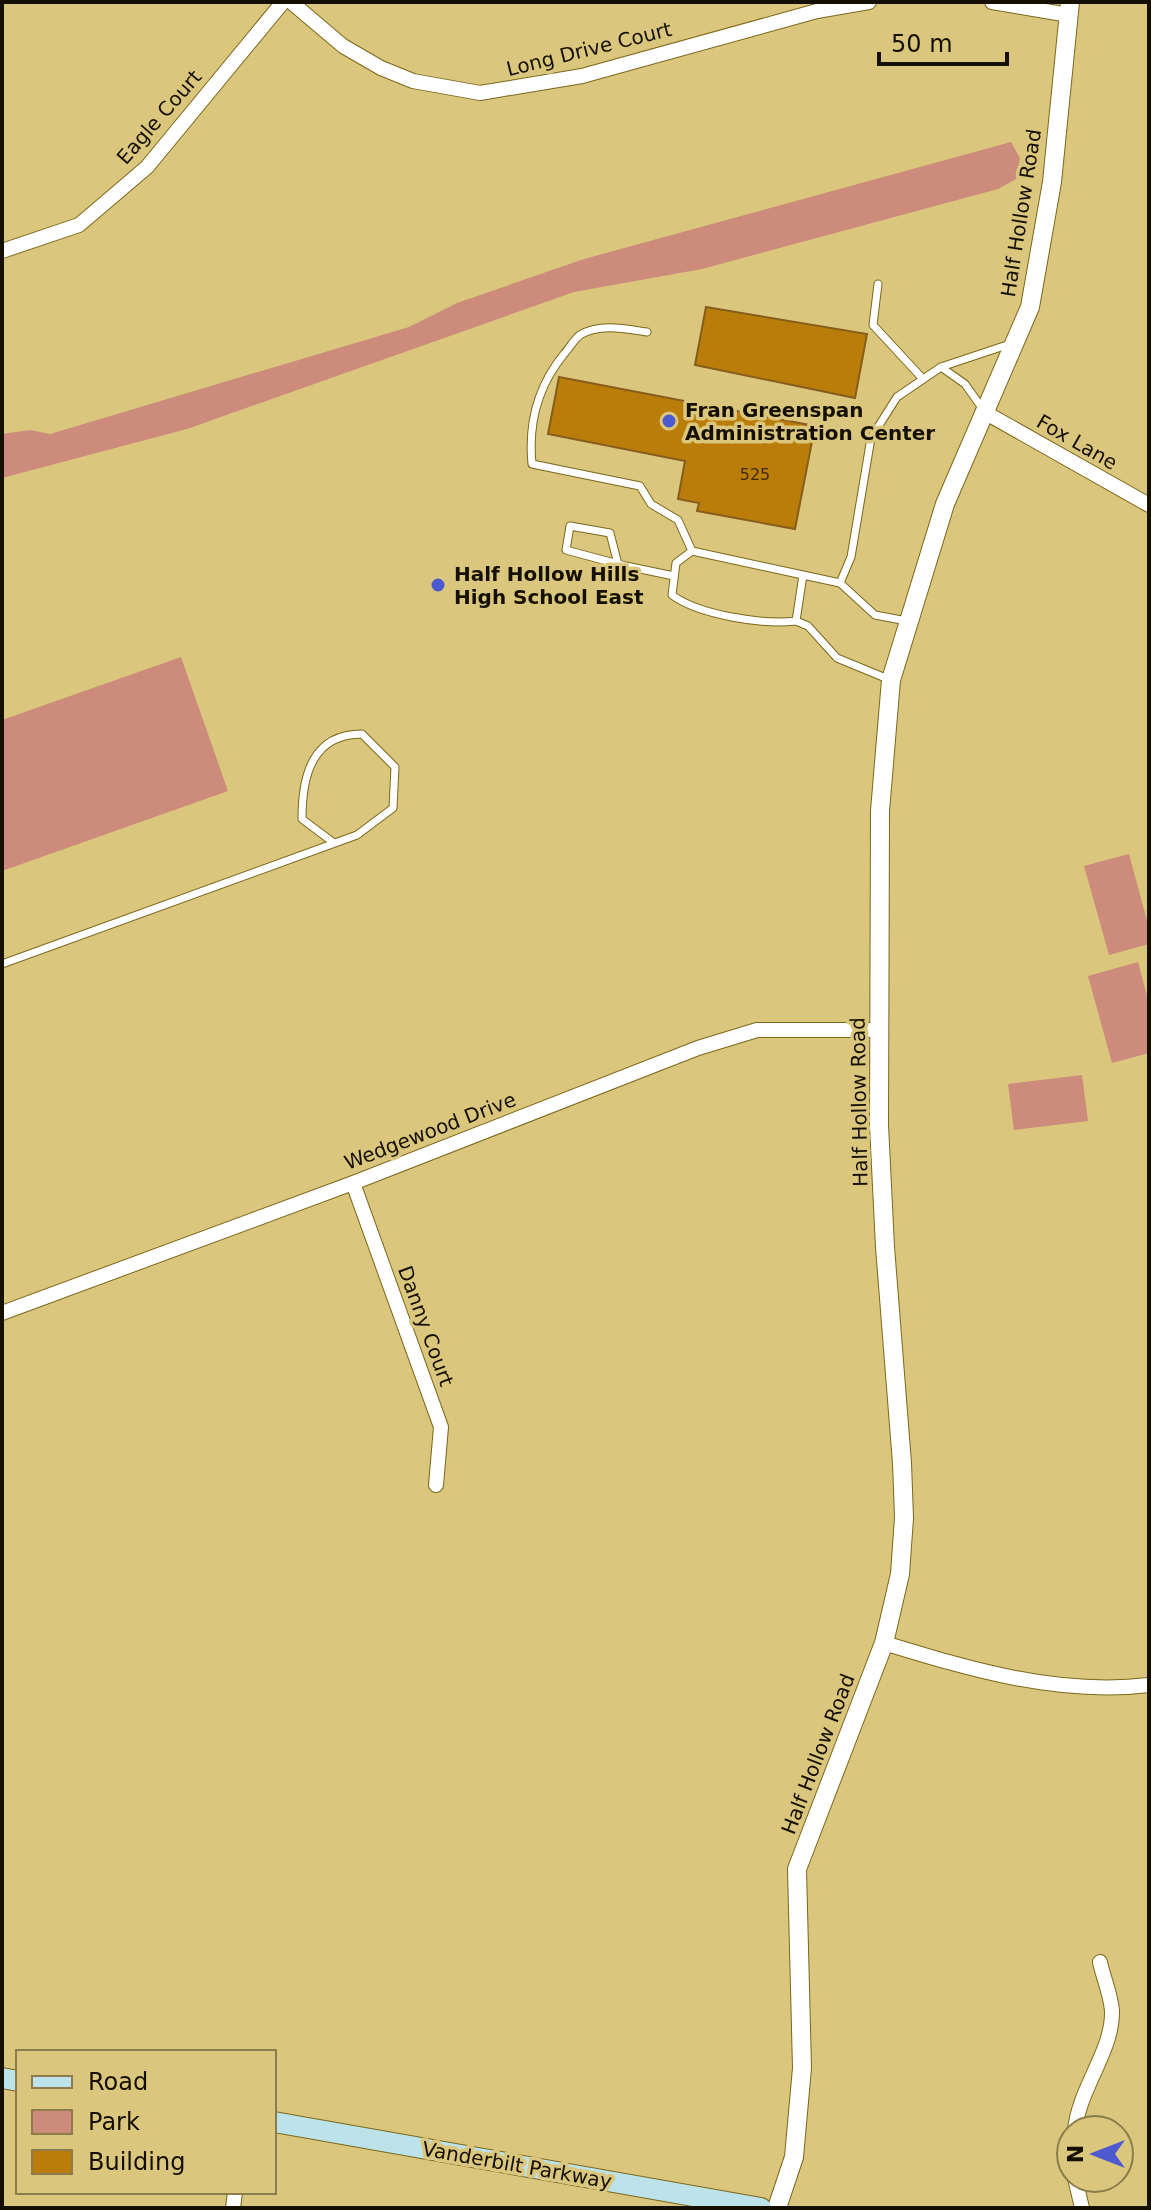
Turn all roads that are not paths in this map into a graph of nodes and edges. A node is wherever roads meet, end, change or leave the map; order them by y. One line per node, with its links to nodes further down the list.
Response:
1 (283, 2): 6 (street, Eagle Court)
2 (291, 2): 3 (street, Long Drive Court)
3 (869, 2)
4 (992, 2): 5 (street)
5 (1069, 8): 9 (street, Half Hollow Road)
6 (2, 251)
7 (878, 284): 11 (lane)
8 (647, 332): 14 (lane)
9 (1015, 342): 10 (lane); 12 (street, Half Hollow Road)
10 (941, 367): 11 (lane); 12 (lane)
11 (923, 379): 18 (lane)
12 (986, 413): 13 (street, Fox Lane); 20 (street, Half Hollow Road)
13 (1149, 505)
14 (692, 551): 16 (lane); 17 (lane)
15 (618, 564): 15 (lane); 17 (lane)
16 (803, 575): 18 (lane); 19 (lane)
17 (674, 576): 19 (lane)
18 (840, 583): 20 (lane)
19 (796, 621): 21 (lane)
20 (909, 621): 21 (street, Half Hollow Road)
21 (891, 680): 24 (street, Half Hollow Road)
22 (334, 843): 22 (lane); 23 (lane)
23 (2, 964)
24 (879, 1030): 25 (street, Wedgewood Drive); 28 (street, Half Hollow Road)
25 (353, 1183): 26 (street, Wedgewood Drive); 27 (street, Danny Court)
26 (2, 1313)
27 (436, 1485)
28 (884, 1643): 29 (street); 34 (street, Half Hollow Road)
29 (1149, 1685)
30 (1100, 1962): 31 (street)
31 (1079, 2114)
32 (276, 2122): 33 (main road, Vanderbilt Parkway)
33 (761, 2208)
34 (777, 2208)

